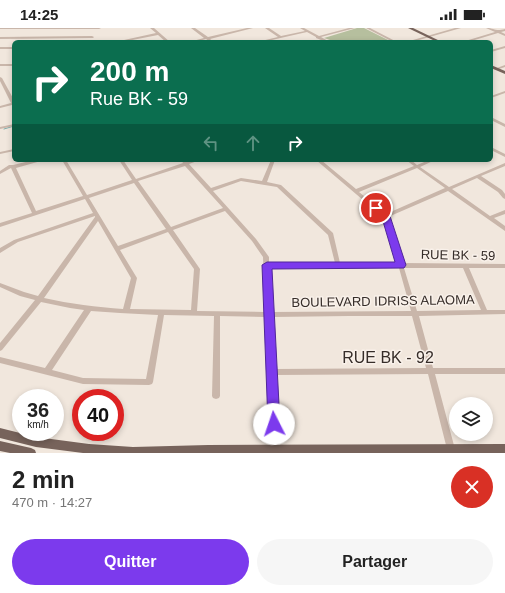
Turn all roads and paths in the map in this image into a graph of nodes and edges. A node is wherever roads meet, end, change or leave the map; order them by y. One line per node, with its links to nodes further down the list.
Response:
1 (0, 28): 2 (street)
2 (43, 28): 3 (street)
3 (47, 28): 4 (street); 30 (street)
4 (68, 28): 5 (street)
5 (97, 28): 25 (street)
6 (152, 28): 23 (street)
7 (234, 28): 19 (street)
8 (252, 28): 19 (street)
9 (267, 28): 26 (street)
10 (302, 28): 20 (street)
11 (337, 28): 21 (street)
12 (353, 28): 21 (street)
13 (368, 28): 40 (street)
14 (410, 28): 28 (main road)
15 (459, 28): 28 (street)
16 (488, 28): 22 (street)
17 (196, 29): 32 (street)
18 (505, 30): 22 (street)
19 (238, 31): 32 (street)
20 (306, 31): 26 (street); 27 (street)
21 (342, 31): 27 (street)
22 (498, 32): 24 (street); 43 (street)
23 (158, 34): 34 (street); 35 (street)
24 (505, 35)
25 (92, 37): 31 (street); 33 (street)
26 (281, 37): 38 (street)
27 (318, 37): 39 (street)
28 (429, 37): 41 (street); 42 (main road)
29 (0, 38): 30 (street)
30 (40, 38): 31 (street)
31 (48, 38)
32 (207, 38): 36 (street); 37 (street)
33 (90, 40)
34 (129, 40)
35 (166, 40)
36 (199, 40)
37 (210, 40)
38 (268, 40)
39 (324, 40)
40 (391, 40)
41 (416, 40)
42 (436, 40)
43 (471, 40)
44 (505, 47): 47 (street)
45 (0, 48): 46 (street)
46 (12, 48)
47 (493, 50)
48 (0, 65): 49 (street)
49 (12, 65)
50 (505, 66): 52 (street)
51 (493, 67): 52 (main road)
52 (496, 69): 53 (main road)
53 (505, 73)
54 (0, 78): 59 (street)
55 (505, 92): 56 (street)
56 (498, 94): 57 (street); 58 (street)
57 (493, 96)
58 (505, 98)
59 (12, 99)
60 (12, 104): 61 (street)
61 (0, 107)
62 (493, 119): 63 (street)
63 (499, 122): 65 (street); 66 (street)
64 (12, 125): 67 (street)
65 (493, 125)
66 (505, 126)
67 (0, 128)
68 (493, 149): 71 (street)
69 (12, 150): 70 (street)
70 (0, 153)
71 (505, 156)
72 (32, 162): 81 (street)
73 (65, 162): 90 (street)
74 (122, 162): 85 (street)
75 (184, 162): 85 (street); 88 (street)
76 (272, 162): 86 (street)
77 (320, 162): 89 (street)
78 (411, 162): 82 (street)
79 (428, 162): 82 (street)
80 (505, 164): 84 (street)
81 (13, 167): 83 (street); 94 (street)
82 (417, 167): 87 (street); 89 (street)
83 (0, 173)
84 (477, 176): 87 (street); 91 (street)
85 (136, 180): 90 (street); 100 (street)
86 (264, 183): 88 (street); 104 (street)
87 (449, 189): 96 (street); 97 (street)
88 (210, 190): 92 (street)
89 (356, 192): 96 (street)
90 (86, 197): 94 (street); 95 (street)
91 (505, 197)
92 (226, 209): 100 (street); 103 (street)
93 (505, 212): 97 (street)
94 (35, 214): 98 (street)
95 (96, 216): 101 (street); 102 (street); 109 (street)
96 (386, 216): 105 (street)
97 (490, 218): 99 (street)
98 (0, 225)
99 (505, 228)
100 (170, 230): 101 (street); 114 (street)
101 (117, 249): 111 (street)
102 (0, 251)
103 (267, 265): 104 (street, RUE BK - 59); 118 (street)
104 (338, 265): 105 (street, RUE BK - 59)
105 (401, 265): 106 (street, RUE BK - 59); 115 (street)
106 (465, 266): 107 (street, RUE BK - 59); 112 (street)
107 (505, 266)
108 (0, 285): 109 (street, BOULEVARD IDRISS ALAOMA)
109 (40, 298): 110 (street, BOULEVARD IDRISS ALAOMA); 119 (street)
110 (89, 308): 111 (street, BOULEVARD IDRISS ALAOMA); 123 (street)
111 (126, 311): 116 (street, BOULEVARD IDRISS ALAOMA)
112 (485, 312): 113 (street, BOULEVARD IDRISS ALAOMA); 115 (street, BOULEVARD IDRISS ALAOMA)
113 (505, 312)
114 (194, 313): 116 (street, BOULEVARD IDRISS ALAOMA); 117 (street, BOULEVARD IDRISS ALAOMA)
115 (415, 313): 118 (street, BOULEVARD IDRISS ALAOMA); 121 (street)
116 (161, 314): 123 (street)
117 (217, 315): 118 (street, BOULEVARD IDRISS ALAOMA); 125 (street)
118 (269, 315): 124 (street)
119 (0, 348)
120 (0, 360): 123 (street)
121 (430, 371): 122 (street, RUE BK - 92); 124 (street, RUE BK - 92); 130 (street)
122 (505, 371)
123 (47, 372)
124 (271, 372): 129 (street)
125 (216, 396)
126 (0, 433): 129 (main road)
127 (0, 446): 131 (main road)
128 (505, 449): 130 (main road)
129 (275, 451): 130 (main road)
130 (452, 451)
131 (31, 453)

